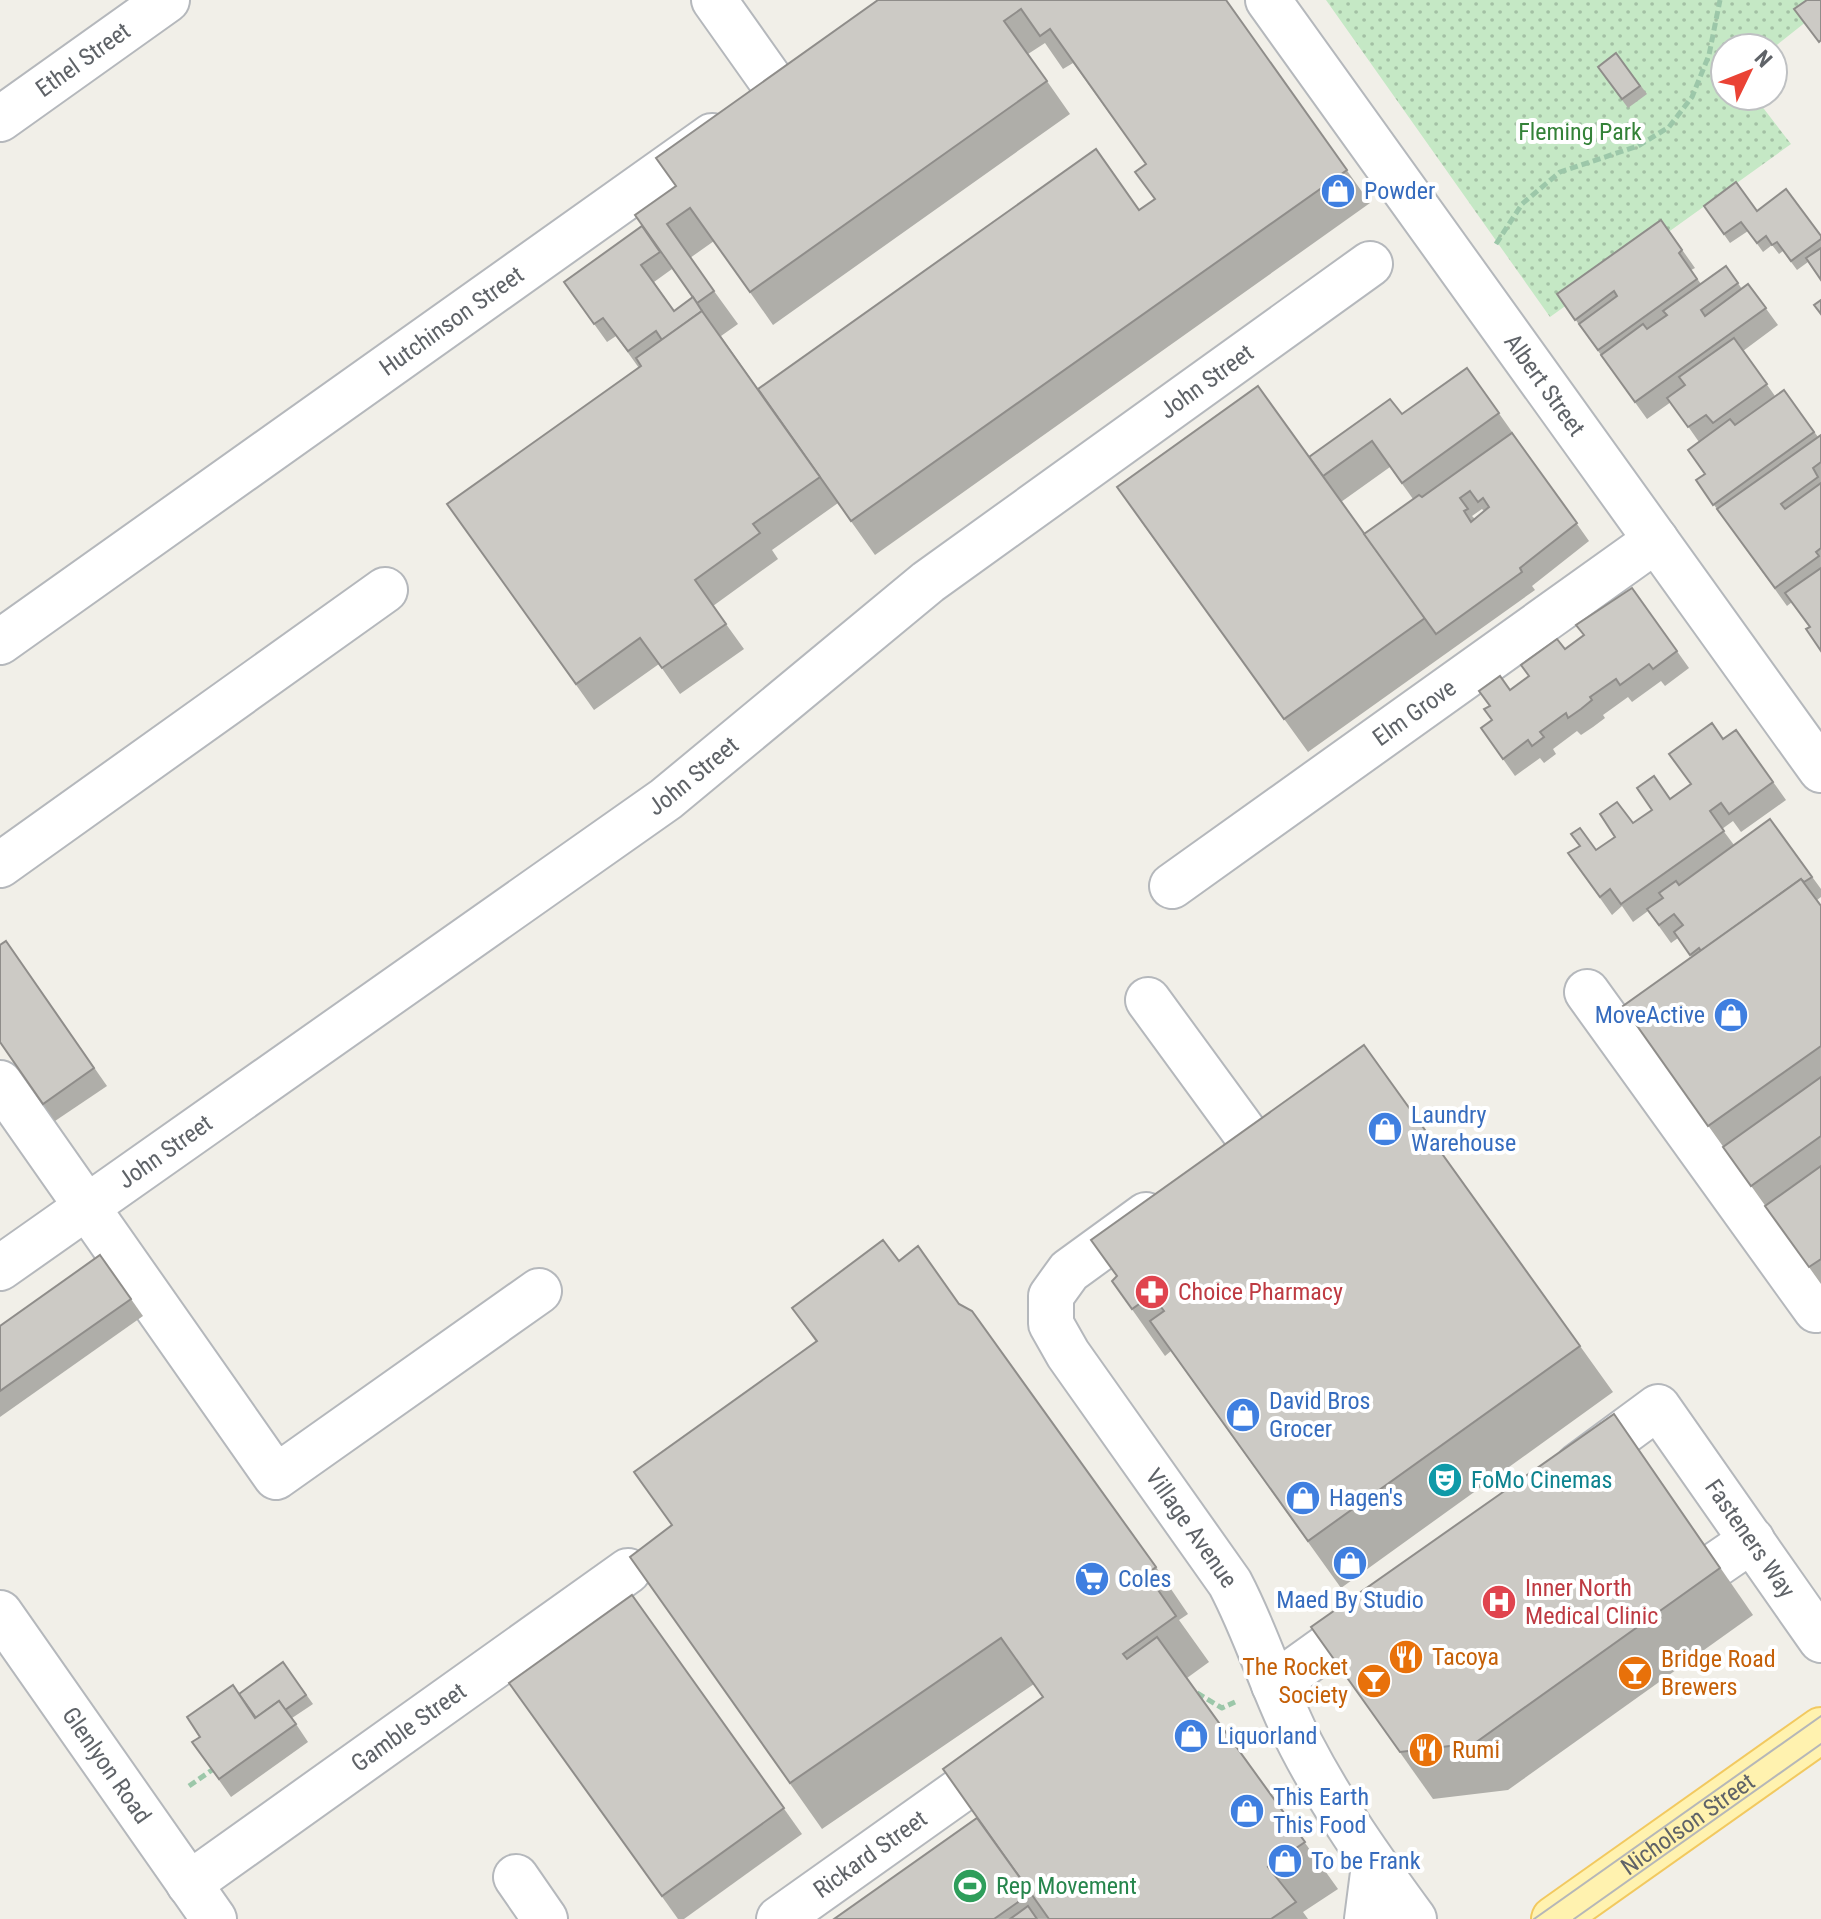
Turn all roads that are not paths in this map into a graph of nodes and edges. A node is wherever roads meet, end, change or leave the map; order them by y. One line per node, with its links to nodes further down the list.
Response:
1 (167, 0): 6 (street, Ethel Street)
2 (714, 0): 5 (street)
3 (1268, 0): 7 (street, Albert Street)
4 (815, 62): 5 (street, Hutchinson Street)
5 (756, 105): 10 (street, Hutchinson Street)
6 (0, 119)
7 (1428, 223): 8 (street, Albert Street); 19 (street, John Street)
8 (1656, 540): 11 (street, Albert Street); 13 (street, Elm Grove)
9 (385, 590): 12 (street)
10 (0, 642)
11 (1821, 770)
12 (0, 865)
13 (1172, 886)
14 (1587, 992): 22 (street)
15 (1148, 1000): 17 (street)
16 (0, 1083): 19 (street)
17 (1253, 1140)
18 (1176, 1193): 28 (street, Village Avenue)
19 (87, 1207): 20 (street, John Street); 21 (street)
20 (0, 1268)
21 (539, 1291)
22 (1821, 1306)
23 (1546, 1489): 27 (street, Fasteners Way)
24 (628, 1571): 33 (street, Gamble Street)
25 (1408, 1589): 28 (street)
26 (0, 1613): 33 (street, Glenlyon Road)
27 (1821, 1640)
28 (1274, 1685): 31 (street, Village Avenue)
29 (1821, 1730): 39 (main road, Nicholson Street)
30 (962, 1789): 36 (street, Rickard Street)
31 (1374, 1865): 37 (street); 38 (street, Village Avenue)
32 (516, 1877): 35 (street)
33 (189, 1884): 34 (street, Glenlyon Road)
34 (214, 1919)
35 (545, 1919)
36 (779, 1919)
37 (1367, 1919)
38 (1414, 1919)
39 (1554, 1919)

